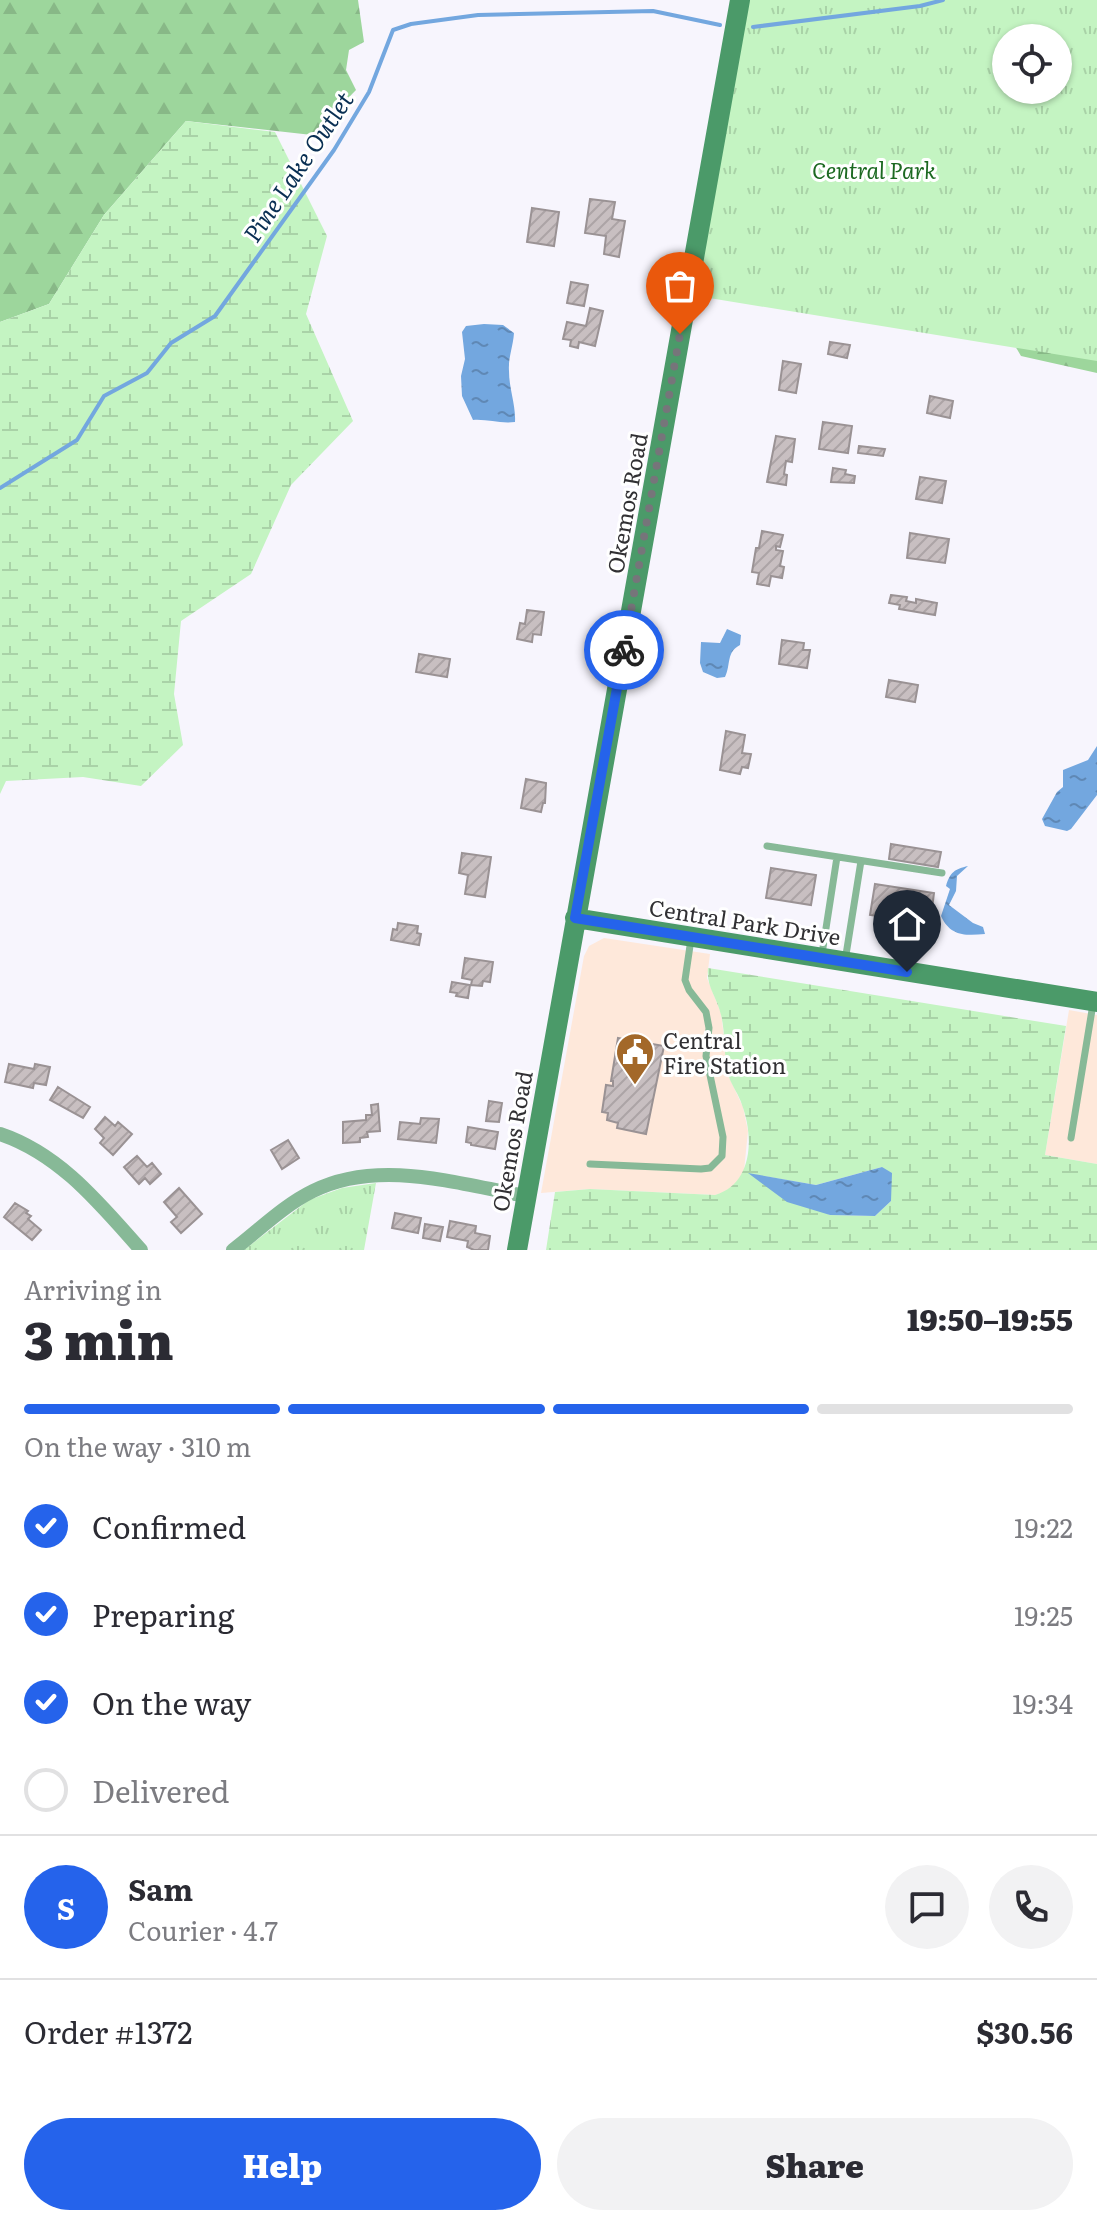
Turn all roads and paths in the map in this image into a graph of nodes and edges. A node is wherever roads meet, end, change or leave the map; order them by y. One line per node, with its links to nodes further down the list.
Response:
1 (740, 0): 6 (street, Okemos Road)
2 (767, 846): 3 (lane)
3 (837, 857): 4 (lane); 8 (lane)
4 (861, 861): 5 (lane); 9 (lane)
5 (942, 873)
6 (575, 918): 7 (street, Central Park Drive); 14 (street, Okemos Road)
7 (692, 937): 8 (street, Central Park Drive); 13 (lane)
8 (822, 958): 9 (street, Central Park Drive)
9 (845, 962): 10 (street, Central Park Drive)
10 (1095, 1002): 12 (lane)
11 (0, 1134): 15 (street)
12 (1071, 1138)
13 (590, 1164)
14 (526, 1196): 16 (street); 17 (street, Okemos Road)
15 (141, 1250)
16 (233, 1250)
17 (517, 1250)

